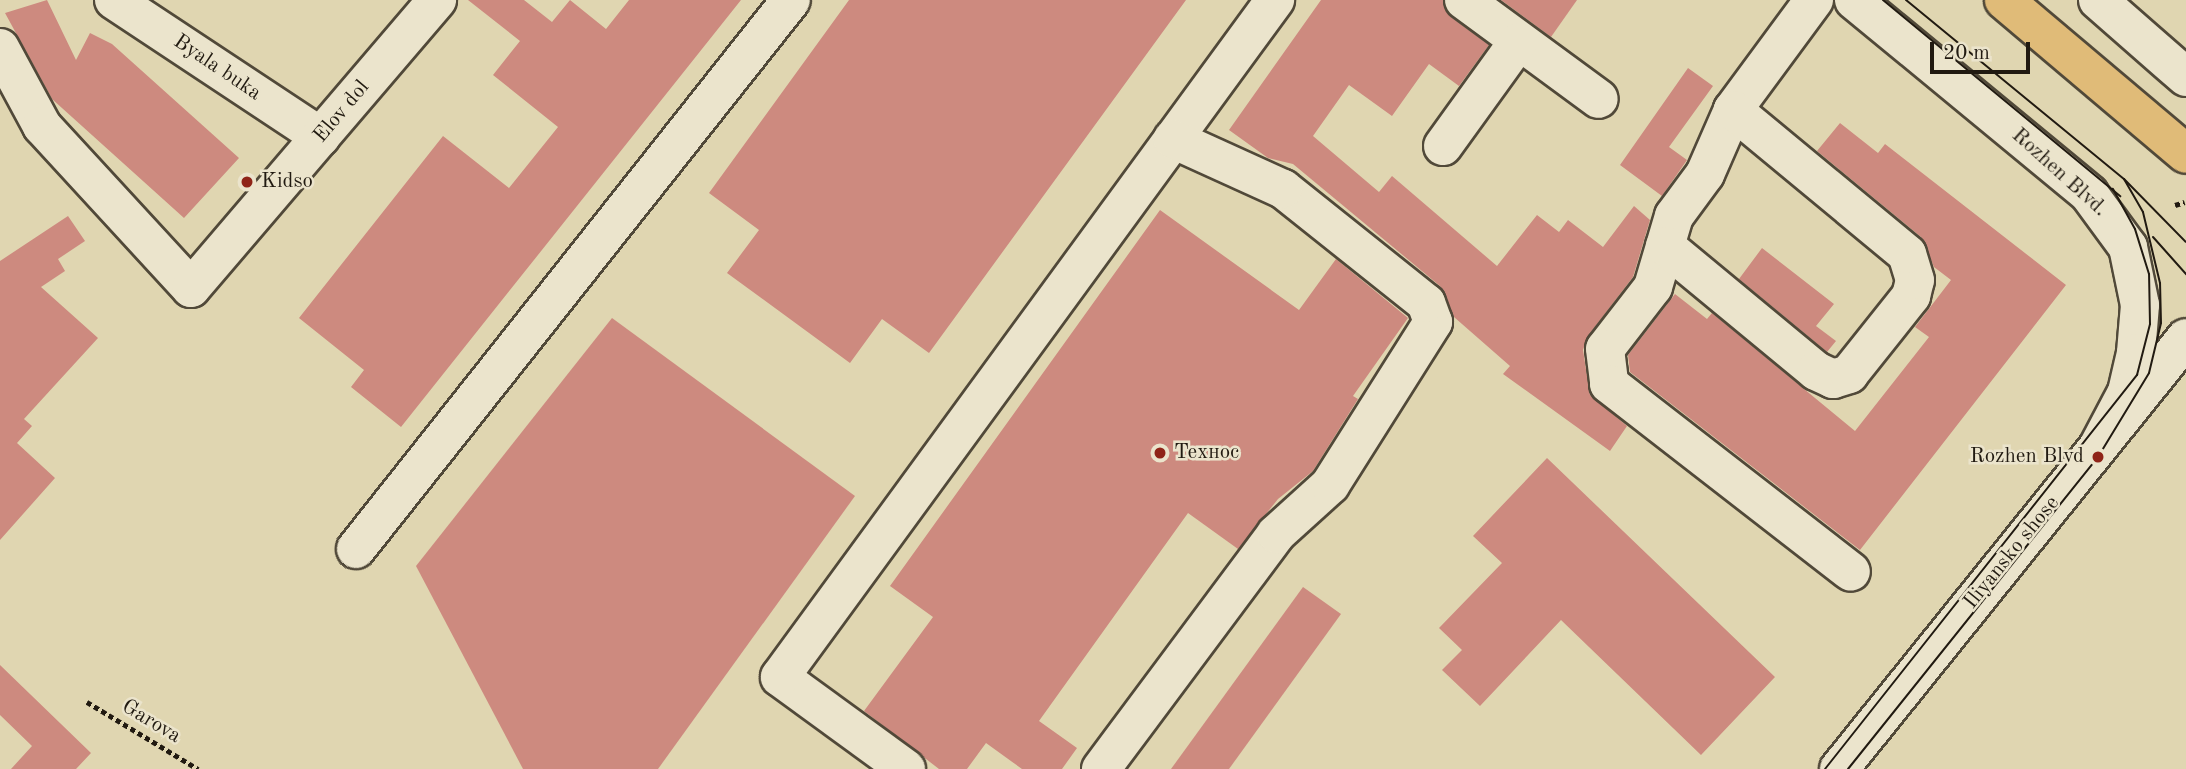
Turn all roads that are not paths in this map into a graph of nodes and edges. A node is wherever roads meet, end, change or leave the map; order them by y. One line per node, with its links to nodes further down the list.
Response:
1 (114, 0): 15 (street, Byala buka)
2 (437, 0): 15 (street, Elov dol)
3 (791, 0): 22 (street)
4 (1275, 0): 16 (street)
5 (1464, 0): 10 (street)
6 (1814, 0): 14 (street)
7 (1854, 0): 21 (street, Rozhen Blvd.)
8 (2004, 0): 18 (main road)
9 (2098, 0): 12 (street)
10 (1518, 42): 13 (street); 17 (street)
11 (0, 48): 15 (street, Elov dol)
12 (2186, 77)
13 (1600, 99)
14 (1733, 110): 19 (street); 19 (street)
15 (321, 137)
16 (1173, 139): 24 (street); 25 (street)
17 (1443, 146)
18 (2186, 154)
19 (1665, 246): 23 (street)
20 (2186, 338): 21 (street, Iliyansko shose)
21 (2099, 445): 26 (street, Iliyansko shose)
22 (356, 550)
23 (1851, 572)
24 (906, 769)
25 (1101, 769)
26 (1839, 769)

